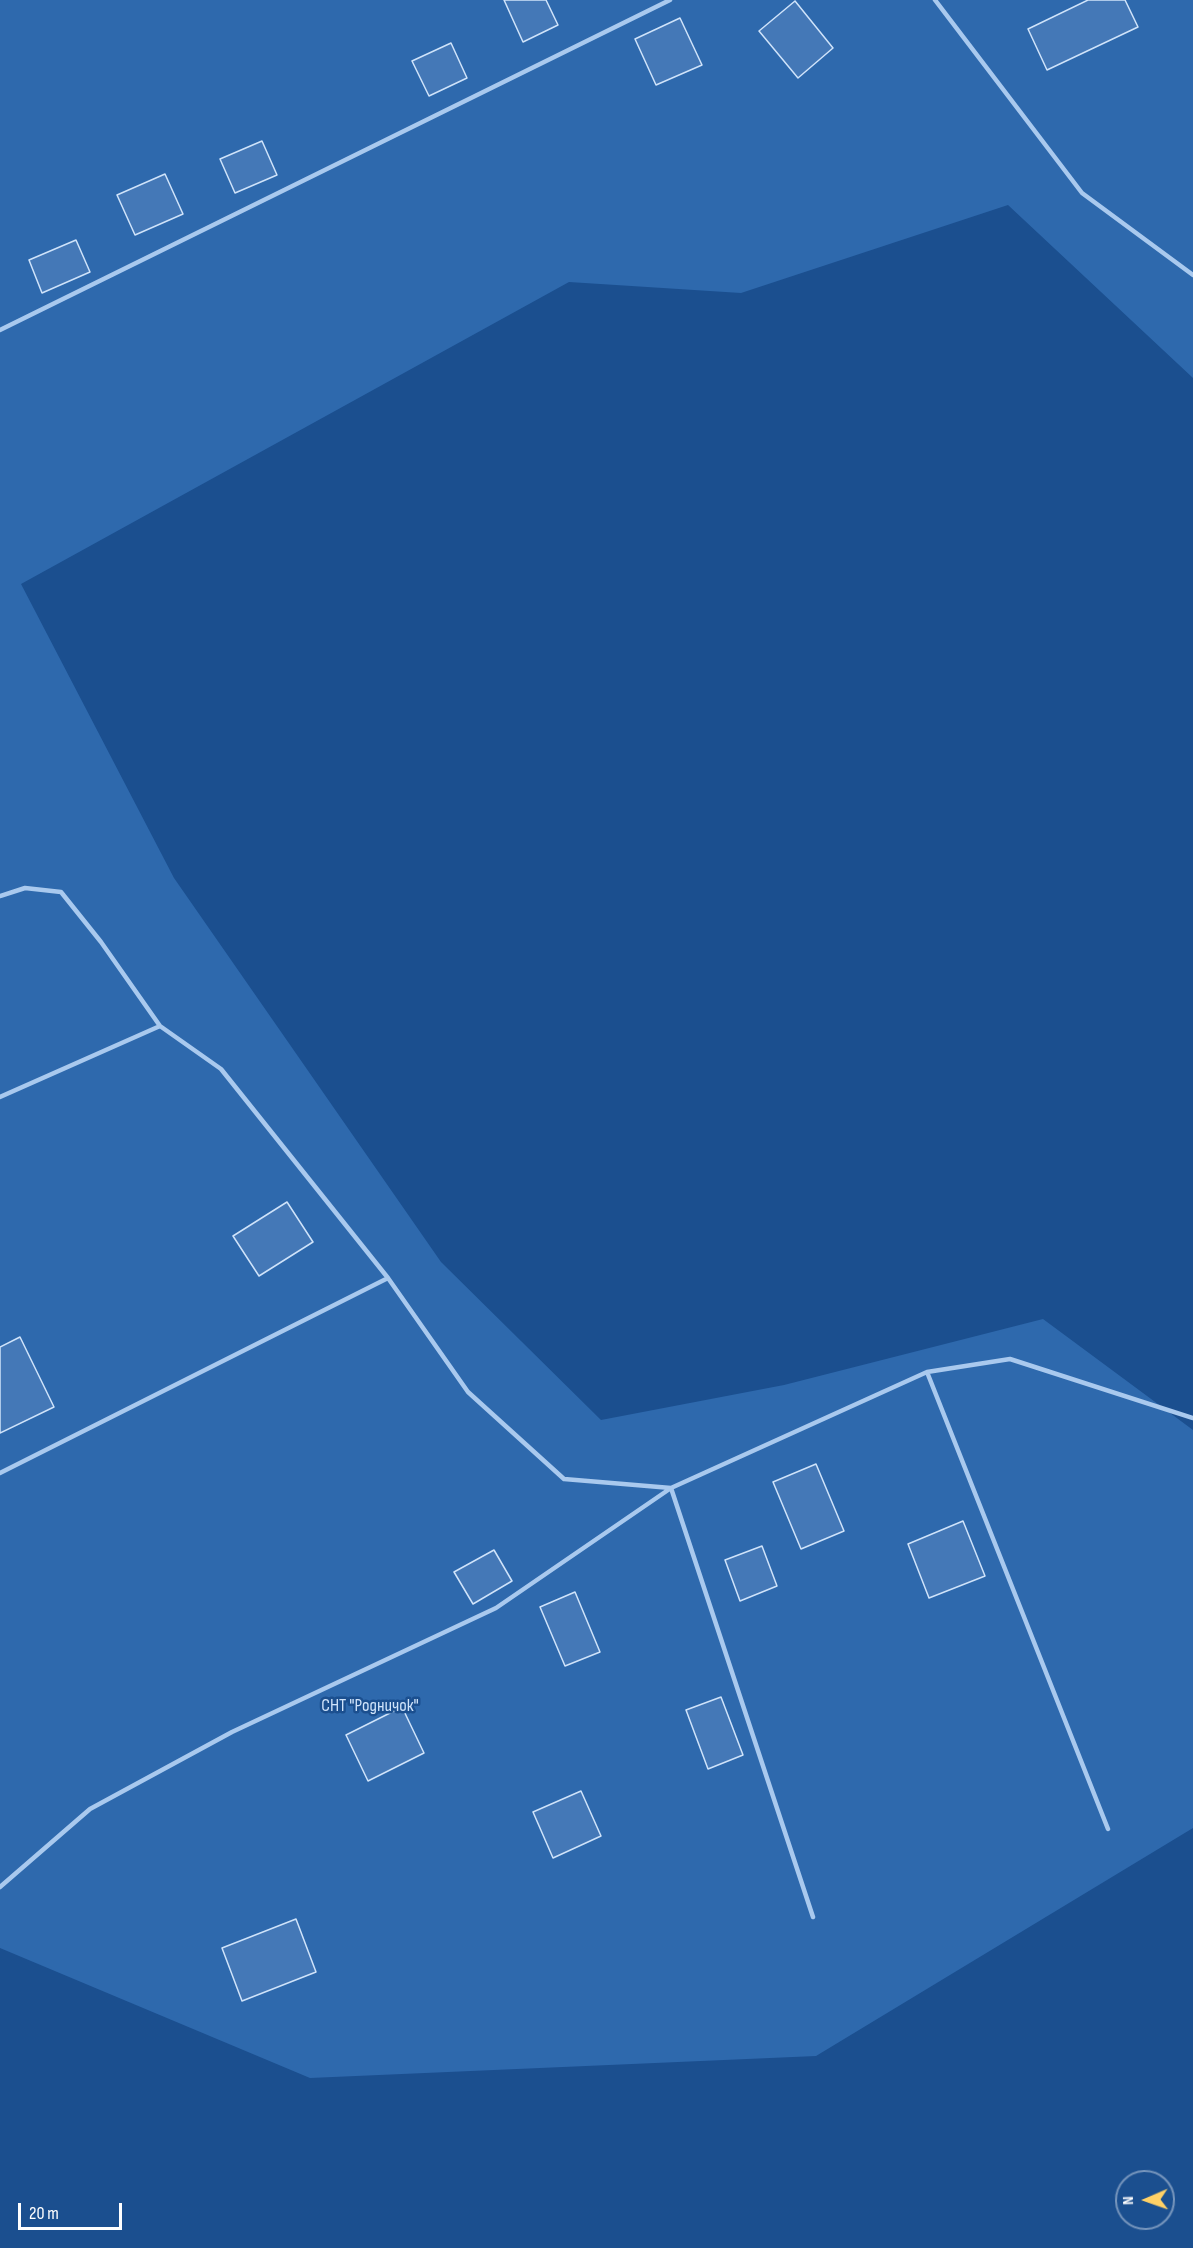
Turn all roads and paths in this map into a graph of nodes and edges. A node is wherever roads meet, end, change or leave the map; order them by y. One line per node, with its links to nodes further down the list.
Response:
1 (670, 0): 4 (lane)
2 (935, 0): 3 (lane)
3 (1193, 275)
4 (0, 330)
5 (0, 896): 6 (lane)
6 (160, 1026): 7 (lane); 8 (lane)
7 (0, 1097)
8 (388, 1278): 11 (lane); 12 (lane)
9 (927, 1372): 10 (lane); 12 (lane); 13 (lane)
10 (1193, 1418)
11 (0, 1473)
12 (671, 1488): 14 (lane); 15 (lane)
13 (1108, 1829)
14 (0, 1887)
15 (813, 1917)

